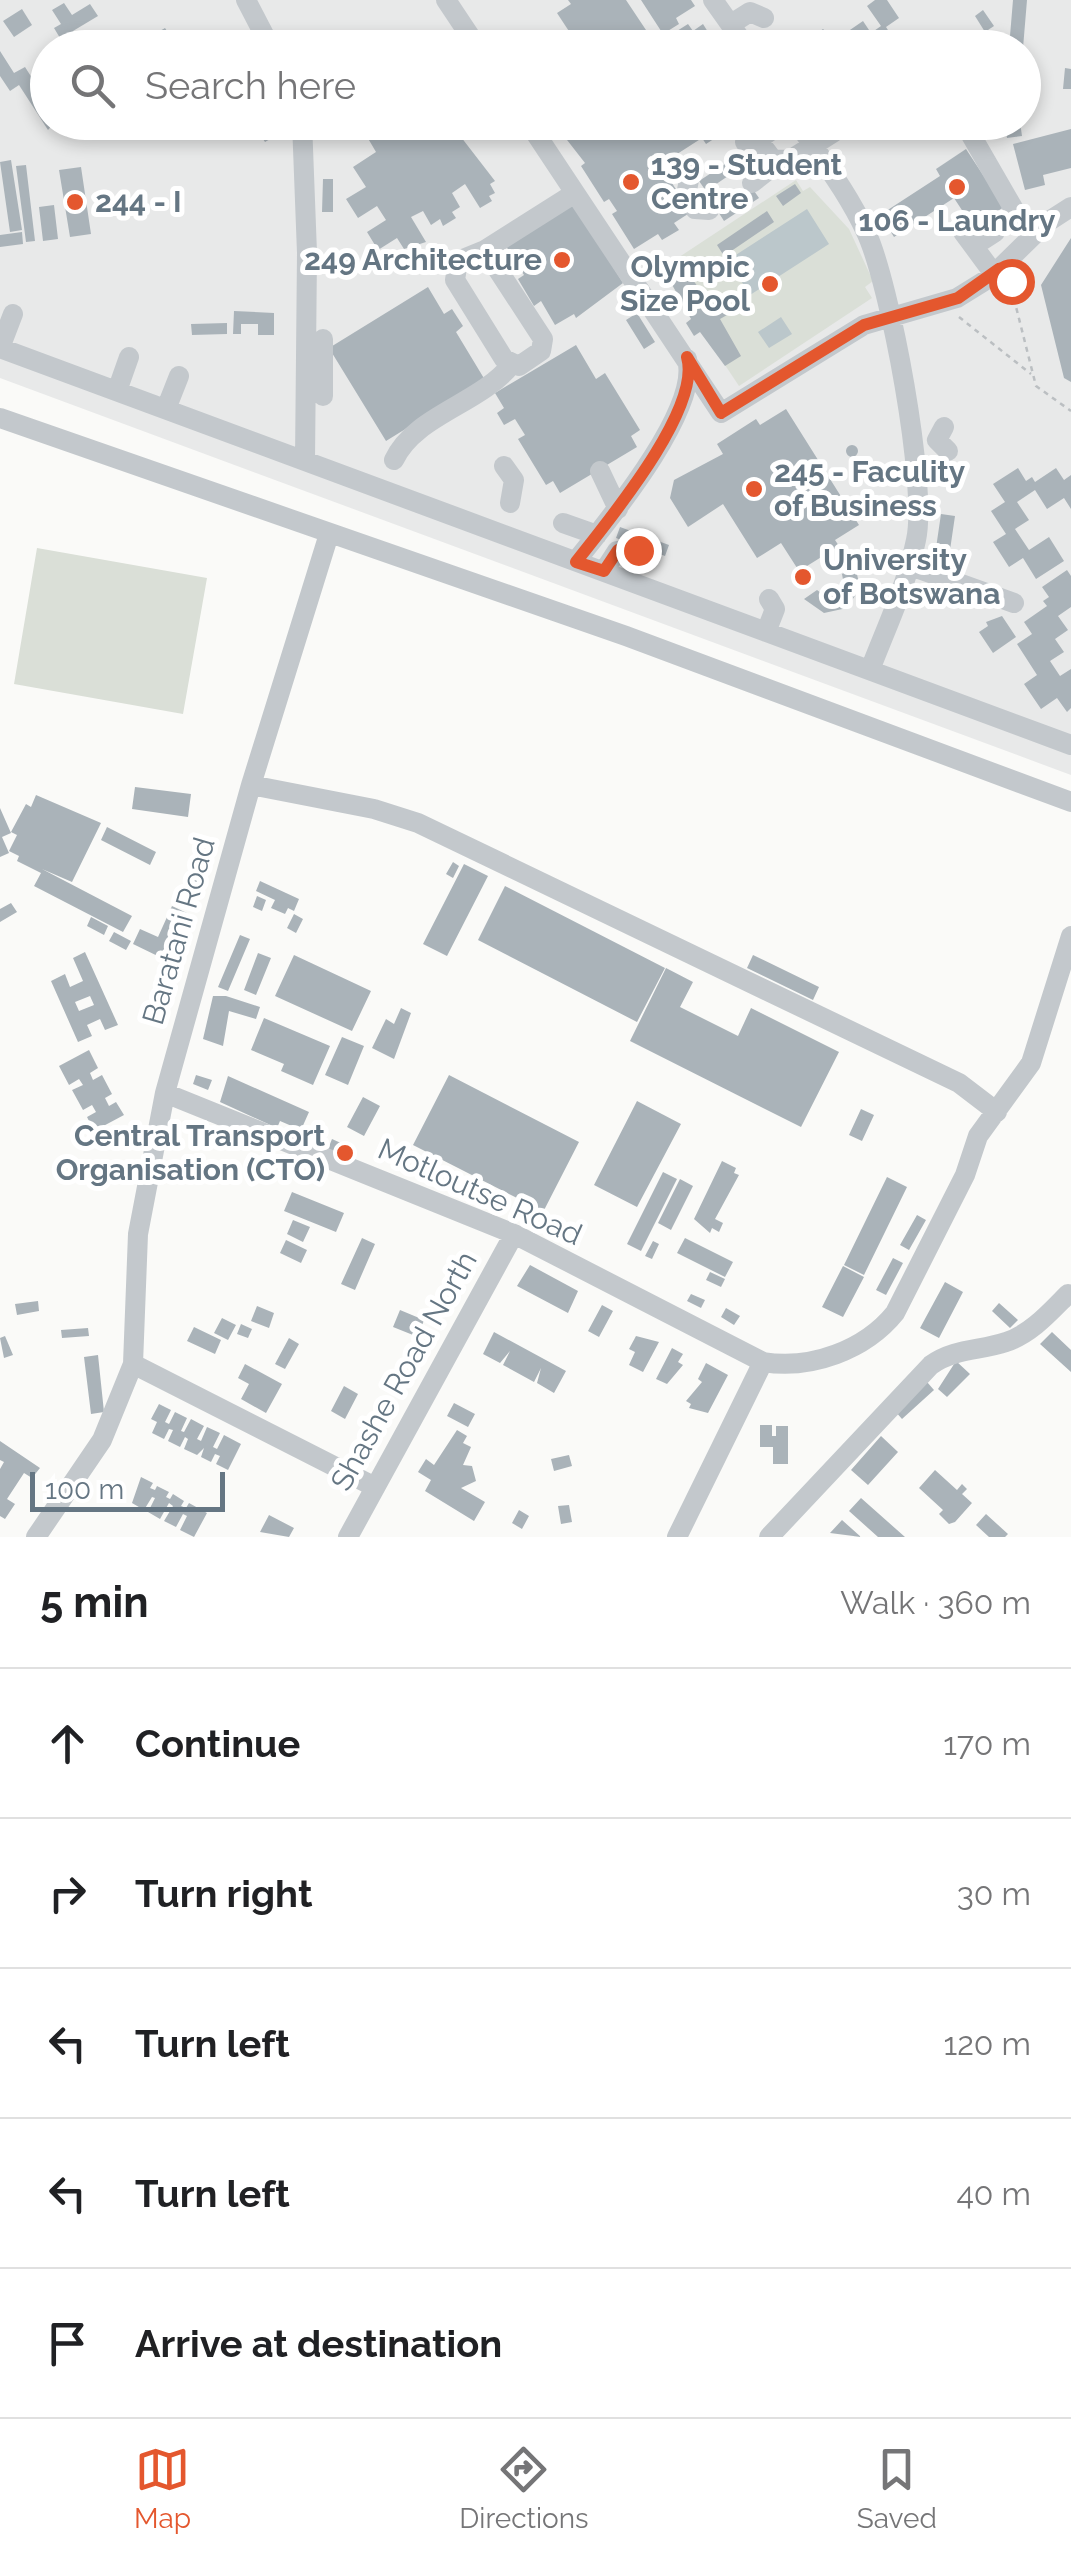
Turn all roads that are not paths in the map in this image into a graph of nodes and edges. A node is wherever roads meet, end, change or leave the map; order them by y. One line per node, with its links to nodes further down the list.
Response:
1 (246, 0): 6 (street)
2 (446, 0): 7 (street)
3 (714, 0): 5 (street)
4 (764, 18): 5 (street)
5 (731, 24): 8 (street)
6 (262, 30)
7 (466, 30)
8 (735, 30)
9 (303, 140): 35 (street)
10 (540, 140): 19 (street)
11 (753, 140): 16 (street)
12 (808, 140): 15 (street)
13 (821, 140): 15 (street)
14 (974, 140): 22 (street)
15 (812, 146): 16 (street); 27 (street)
16 (771, 159): 18 (street)
17 (689, 180): 21 (street)
18 (752, 183)
19 (575, 193): 24 (street); 31 (street)
20 (1071, 207): 25 (street)
21 (709, 210)
22 (1016, 213)
23 (994, 232): 25 (street)
24 (485, 250): 32 (street); 32 (street)
25 (997, 272): 27 (street)
26 (12, 314): 29 (street)
27 (890, 317): 31 (street); 41 (street)
28 (323, 339): 35 (street)
29 (0, 348): 34 (street)
30 (129, 357): 34 (street)
31 (687, 357): 47 (street)
32 (512, 365): 38 (street)
33 (178, 376): 36 (street)
34 (116, 391): 36 (street)
35 (322, 398): 43 (street)
36 (166, 409): 43 (street)
37 (0, 418): 49 (street)
38 (417, 433): 40 (street); 42 (street)
39 (943, 439): 41 (street)
40 (438, 442)
41 (912, 444): 53 (street)
42 (394, 460)
43 (305, 461): 52 (street)
44 (504, 466): 46 (street)
45 (600, 471): 47 (street)
46 (510, 504)
47 (618, 509): 50 (street)
48 (563, 522): 50 (street)
49 (329, 534): 60 (street, Baratani Road); 61 (street)
50 (597, 535): 52 (street)
51 (638, 550): 54 (street)
52 (576, 562): 54 (street)
53 (908, 564): 56 (street); 58 (street)
54 (604, 571): 57 (street)
55 (769, 600): 57 (street)
56 (1014, 603)
57 (766, 632): 58 (street)
58 (870, 670): 59 (street)
59 (1071, 745)
60 (251, 785): 63 (street, Baratani Road); 64 (street)
61 (1071, 802)
62 (1071, 936): 64 (street)
63 (165, 1093): 65 (street, Motloutse Road); 68 (street, Baratani Road)
64 (997, 1112): 67 (street)
65 (514, 1234): 67 (street, Motloutse Road); 69 (street, Shashe Road North)
66 (1068, 1294): 73 (street)
67 (764, 1362): 72 (street)
68 (133, 1364): 69 (street); 70 (street, Baratani Road)
69 (376, 1487): 71 (street, Shashe Road North)
70 (36, 1537)
71 (348, 1537)
72 (677, 1537)
73 (770, 1537)

